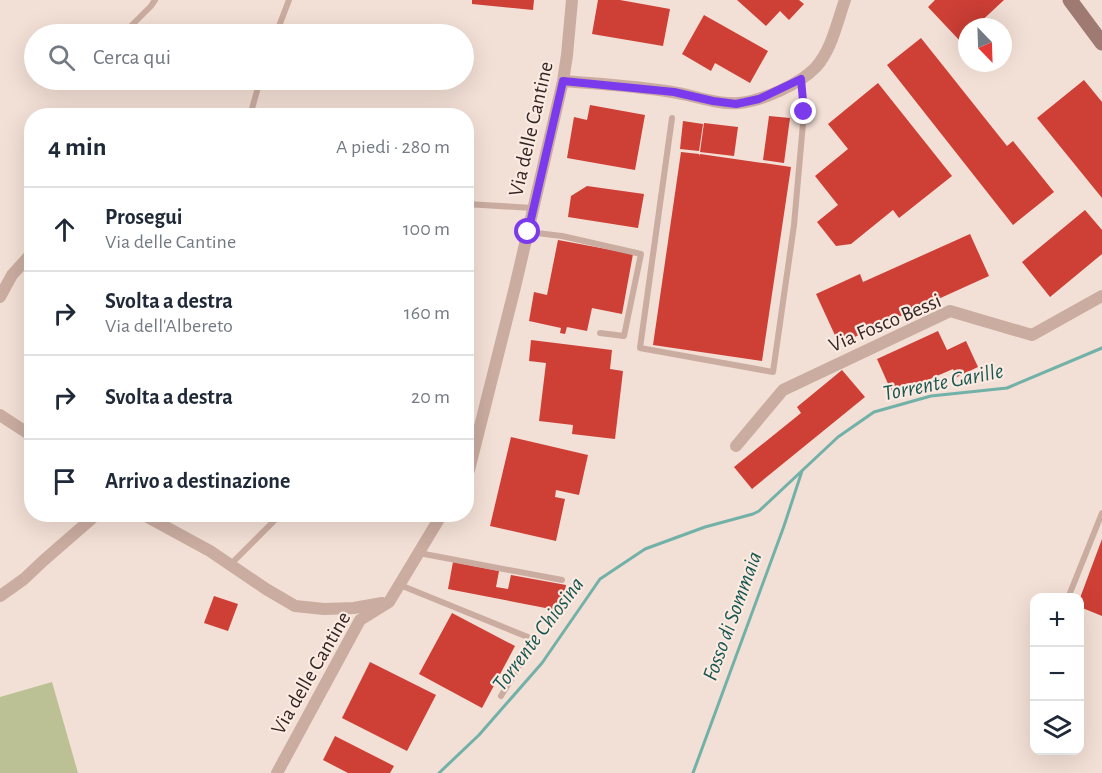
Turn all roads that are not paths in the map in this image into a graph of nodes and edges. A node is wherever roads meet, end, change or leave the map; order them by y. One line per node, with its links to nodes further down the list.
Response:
1 (156, 0): 6 (lane)
2 (289, 0): 7 (lane)
3 (572, 0): 10 (street, Via delle Cantine)
4 (845, 0): 9 (street)
5 (1070, 0): 8 (main road)
6 (133, 24)
7 (280, 24)
8 (1102, 43)
9 (801, 79): 10 (street); 13 (lane)
10 (563, 81): 15 (street, Via delle Cantine)
11 (257, 90): 12 (lane)
12 (252, 108)
13 (672, 118)
14 (474, 204): 15 (lane)
15 (533, 208): 16 (street, Via delle Cantine)
16 (528, 232): 20 (lane); 24 (street, Via delle Cantine)
17 (24, 262): 19 (street)
18 (1102, 296): 23 (street, Via Fosco Bessi)
19 (0, 297)
20 (600, 333)
21 (0, 415): 22 (street)
22 (24, 431)
23 (736, 446)
24 (474, 451)
25 (1102, 513): 34 (lane)
26 (89, 522): 35 (street)
27 (157, 522): 31 (street, Via delle Cantine)
28 (273, 522): 31 (lane)
29 (437, 522): 30 (street, Via delle Cantine)
30 (419, 553): 32 (lane); 33 (street, Via delle Cantine)
31 (230, 565): 36 (street, Via delle Cantine)
32 (562, 580)
33 (399, 585): 36 (street, Via delle Cantine); 37 (lane)
34 (1070, 593)
35 (0, 596)
36 (389, 602): 38 (street, Via delle Cantine)
37 (501, 696)
38 (277, 773)

